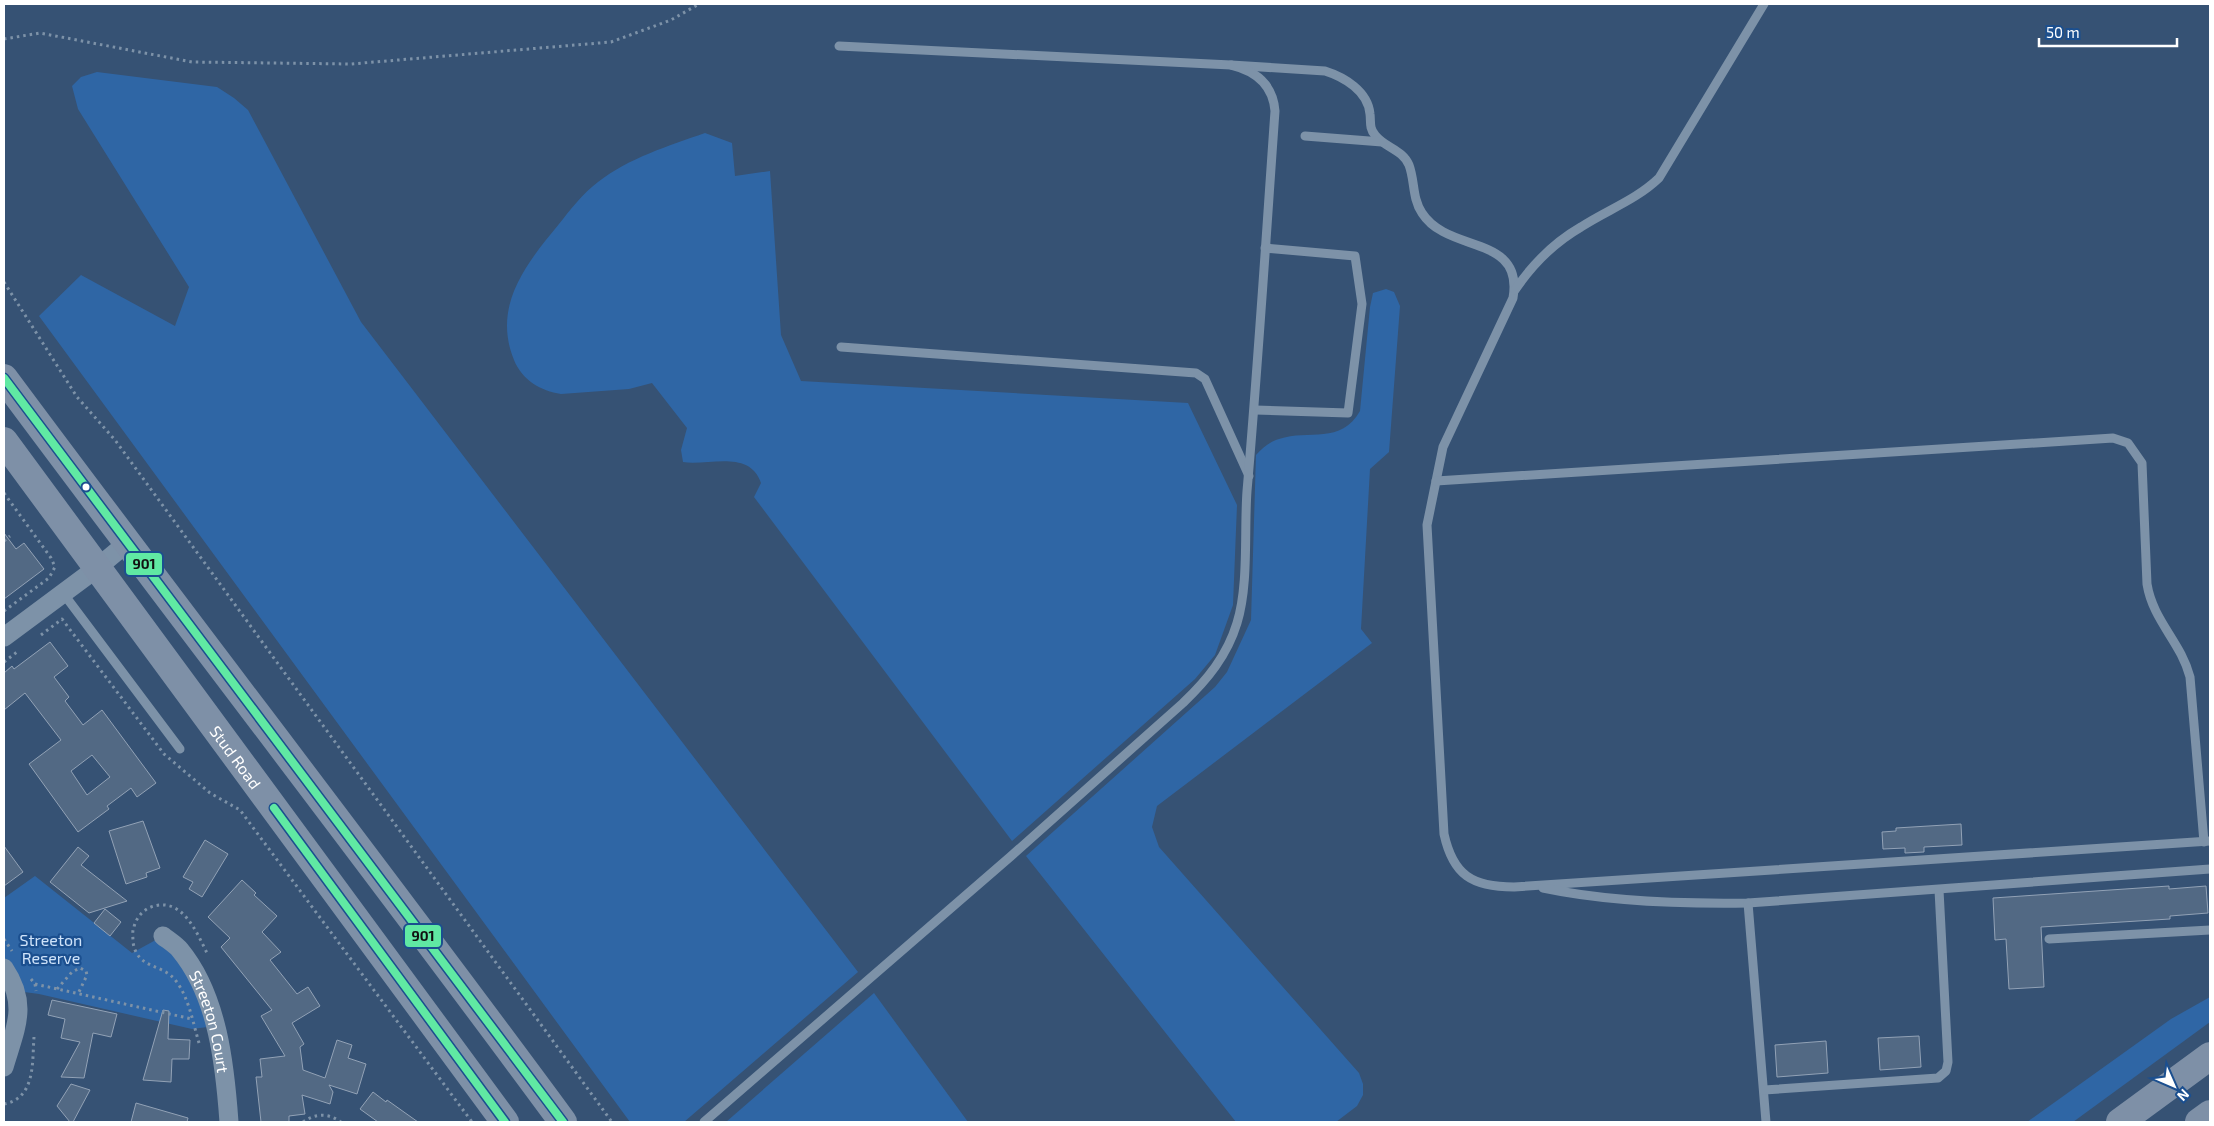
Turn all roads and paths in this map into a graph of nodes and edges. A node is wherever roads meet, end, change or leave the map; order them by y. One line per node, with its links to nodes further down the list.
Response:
1 (700, 4): 3 (path)
2 (1764, 4): 10 (lane)
3 (4, 39)
4 (839, 46): 5 (lane)
5 (1232, 65): 7 (lane); 8 (lane)
6 (1305, 136): 7 (lane)
7 (1382, 142): 10 (lane)
8 (1265, 248): 13 (lane); 13 (lane)
9 (4, 282): 50 (path)
10 (1514, 290): 16 (lane)
11 (840, 347): 15 (lane)
12 (4, 378): 20 (highway)
13 (1255, 410): 15 (lane)
14 (4, 441): 21 (highway, Stud Road)
15 (1249, 476): 51 (lane)
16 (1436, 481): 27 (lane); 29 (lane)
17 (4, 493): 23 (path)
18 (10, 536): 19 (path)
19 (4, 541)
20 (127, 543): 21 (street); 49 (highway)
21 (97, 568): 22 (street); 48 (highway, Stud Road)
22 (63, 593): 25 (street); 26 (lane)
23 (4, 611)
24 (62, 620): 47 (path)
25 (4, 637)
26 (180, 749)
27 (2207, 842): 29 (lane)
28 (2210, 869): 30 (lane)
29 (1530, 886): 31 (lane)
30 (1939, 890): 31 (lane); 42 (lane)
31 (1748, 903): 42 (lane)
32 (2210, 930): 34 (lane)
33 (163, 936): 44 (street, Streeton Court)
34 (2049, 939)
35 (4, 968): 41 (street)
36 (35, 984): 37 (path)
37 (57, 989): 38 (path); 38 (path)
38 (78, 994): 39 (path)
39 (192, 1019)
40 (2210, 1056): 53 (highway)
41 (4, 1067)
42 (1764, 1090): 52 (lane)
43 (2210, 1114): 54 (highway)
44 (228, 1122)
45 (303, 1122): 46 (path)
46 (341, 1122)
47 (472, 1122)
48 (505, 1122)
49 (563, 1122)
50 (612, 1122)
51 (704, 1122)
52 (1766, 1122)
53 (2120, 1122)
54 (2199, 1122)

